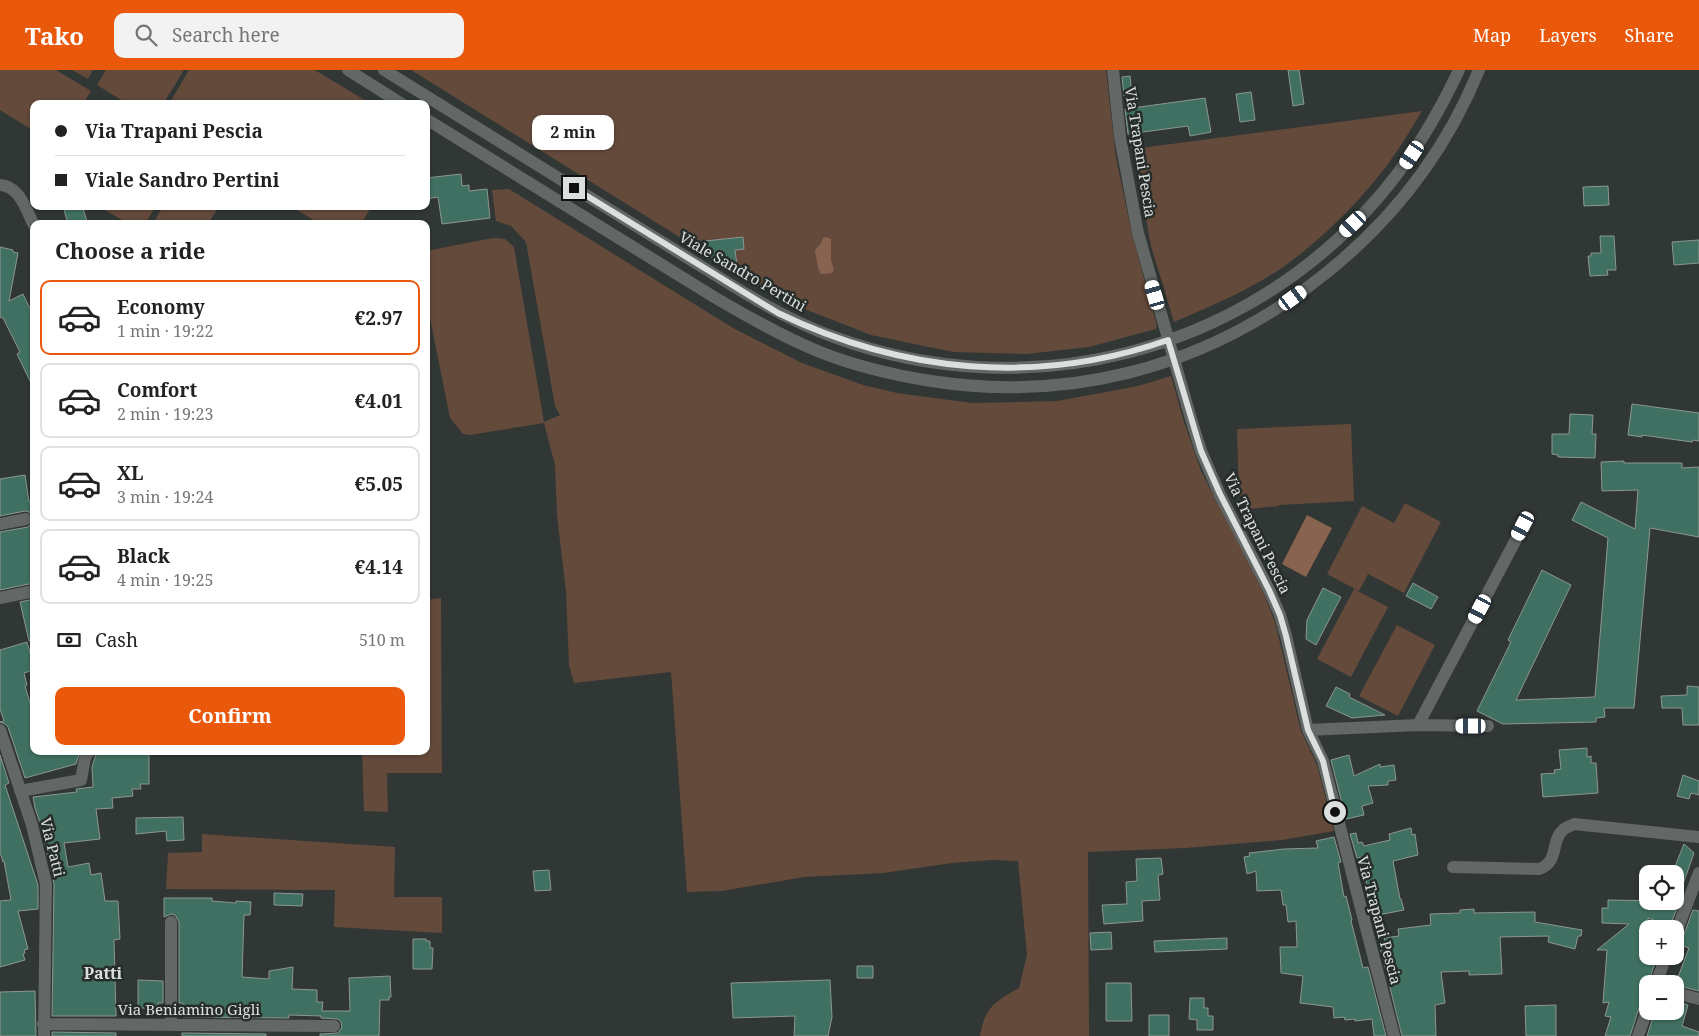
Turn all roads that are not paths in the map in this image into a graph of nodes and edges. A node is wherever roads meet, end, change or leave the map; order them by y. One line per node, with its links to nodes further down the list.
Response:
1 (348, 70): 6 (street)
2 (384, 70): 10 (street, Viale Sandro Pertini)
3 (1113, 70): 10 (street, Via Trapani Pescia)
4 (1459, 70): 10 (street, Viale Sandro Pertini)
5 (1479, 70): 11 (street)
6 (396, 100)
7 (430, 121): 11 (street)
8 (0, 185): 9 (street)
9 (31, 220)
10 (1168, 340): 11 (street, Via Trapani Pescia)
11 (1174, 360): 19 (street, Via Trapani Pescia)
12 (26, 519): 13 (street)
13 (0, 524)
14 (1523, 526): 17 (street)
15 (30, 593): 16 (street)
16 (0, 598)
17 (1418, 725): 18 (street); 19 (street)
18 (1488, 726)
19 (1308, 730): 34 (street, Via Trapani Pescia)
20 (0, 731): 22 (street, Via Patti)
21 (87, 755): 22 (street)
22 (20, 791): 33 (street, Via Patti)
23 (1699, 837): 24 (street)
24 (1453, 867)
25 (1699, 874): 26 (street)
26 (1681, 920)
27 (172, 922): 31 (street)
28 (1684, 995): 29 (street)
29 (1699, 999)
30 (1644, 1020): 35 (street)
31 (171, 1025): 32 (street, Via Beniamino Gigli); 33 (street, Via Beniamino Gigli)
32 (334, 1026)
33 (44, 1030)
34 (1394, 1036)
35 (1638, 1036)

